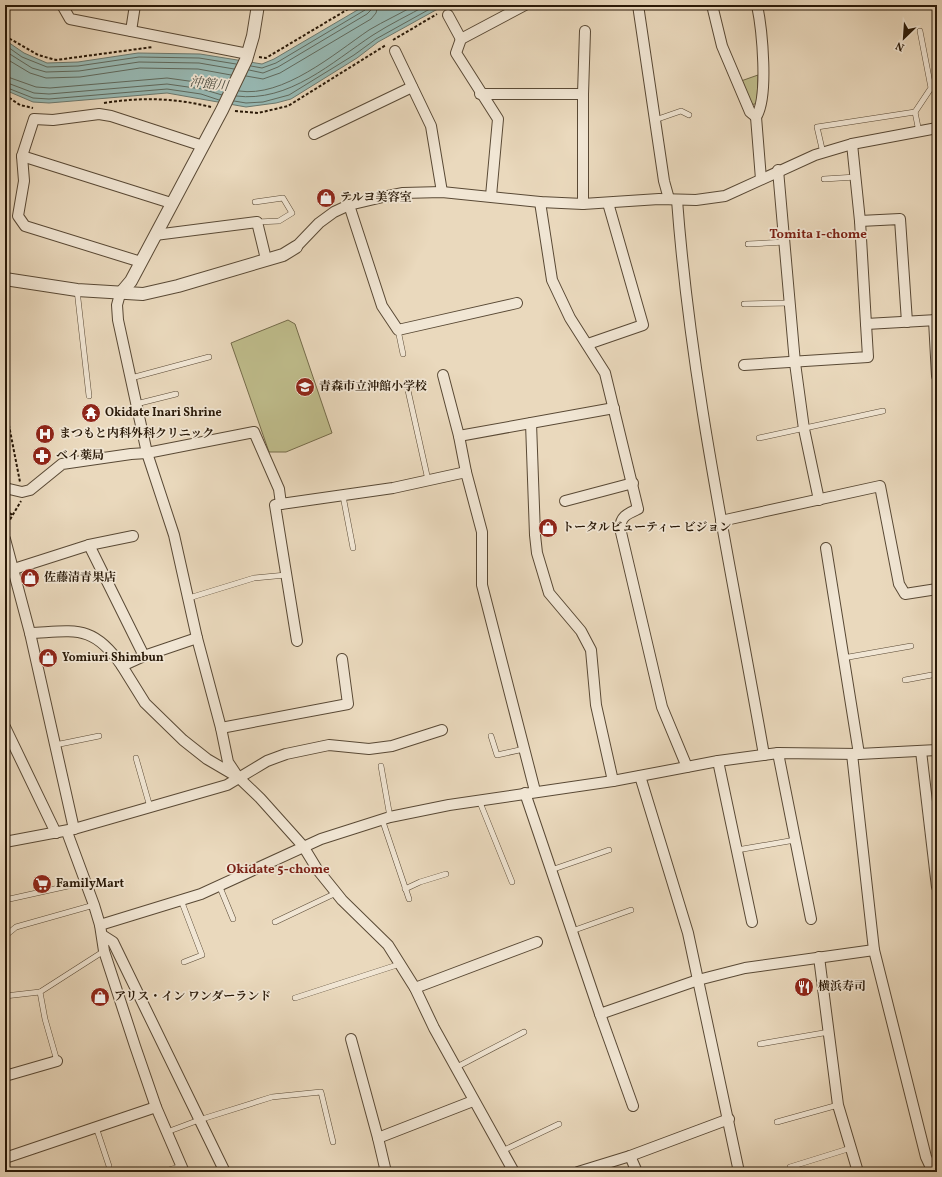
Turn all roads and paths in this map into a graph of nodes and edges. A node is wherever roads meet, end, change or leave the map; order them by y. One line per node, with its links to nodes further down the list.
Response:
1 (62, 5): 10 (street)
2 (135, 5): 10 (street)
3 (258, 5): 17 (street)
4 (355, 5): 17 (path)
5 (524, 5): 14 (street)
6 (638, 5): 28 (street)
7 (712, 5): 27 (street)
8 (757, 5): 27 (street)
9 (443, 14): 14 (street); 24 (path)
10 (131, 30): 17 (street)
11 (585, 31): 20 (street)
12 (920, 31): 25 (lane)
13 (5, 36): 15 (path)
14 (461, 39): 19 (street)
15 (156, 47)
16 (395, 51): 18 (street)
17 (250, 57): 24 (street)
18 (412, 87): 31 (street); 40 (street)
19 (480, 94): 20 (street); 41 (street)
20 (583, 94): 46 (street)
21 (5, 95): 23 (path)
22 (101, 104): 24 (path)
23 (39, 108)
24 (223, 108): 33 (street)
25 (915, 112): 30 (lane); 34 (lane)
26 (689, 115): 28 (lane)
27 (756, 117): 38 (street)
28 (655, 120): 42 (street)
29 (937, 128): 30 (street)
30 (919, 132): 32 (street)
31 (314, 134)
32 (852, 144): 34 (street); 37 (street)
33 (203, 146): 35 (street); 45 (street)
34 (823, 153): 36 (street)
35 (22, 156): 45 (street); 56 (street)
36 (778, 170): 38 (street); 52 (street)
37 (856, 177): 39 (lane); 49 (street)
38 (760, 179): 42 (street)
39 (824, 180)
40 (442, 192): 41 (street); 48 (street)
41 (491, 196): 44 (street)
42 (673, 200): 47 (street); 98 (street)
43 (255, 202): 50 (lane)
44 (540, 202): 46 (street); 67 (street)
45 (171, 203): 51 (street)
46 (583, 204): 47 (street)
47 (608, 204): 67 (street)
48 (349, 205): 54 (street); 66 (street)
49 (860, 221): 64 (street); 65 (street)
50 (257, 222): 51 (street); 55 (street)
51 (155, 235): 56 (street)
52 (785, 242): 53 (lane); 61 (street)
53 (748, 244)
54 (296, 247): 55 (street)
55 (266, 259): 59 (street)
56 (140, 262): 59 (street)
57 (5, 279): 58 (street)
58 (76, 290): 59 (street); 77 (lane)
59 (120, 294): 74 (street)
60 (518, 303): 66 (street)
61 (790, 303): 62 (lane); 70 (street)
62 (744, 304)
63 (936, 320): 64 (street); 72 (street)
64 (907, 322): 65 (street)
65 (866, 324): 70 (street)
66 (398, 330): 68 (lane)
67 (588, 344): 80 (street)
68 (403, 354)
69 (209, 357): 74 (lane)
70 (794, 363): 71 (street); 83 (street)
71 (744, 365)
72 (937, 372)
73 (443, 375): 84 (street)
74 (131, 378): 78 (street)
75 (407, 386): 88 (lane)
76 (176, 394): 78 (lane)
77 (89, 396)
78 (136, 404): 86 (street)
79 (5, 405): 91 (path)
80 (614, 408): 82 (street); 89 (street)
81 (883, 411): 83 (lane)
82 (531, 423): 84 (street); 137 (street)
83 (804, 429): 85 (lane); 93 (street)
84 (459, 436): 87 (street)
85 (759, 438)
86 (147, 453): 91 (street); 95 (street); 108 (street)
87 (466, 472): 88 (street); 125 (street)
88 (428, 480): 92 (street)
89 (633, 483): 94 (street); 134 (street)
90 (5, 488): 91 (street)
91 (22, 492): 97 (path)
92 (342, 496): 95 (street); 103 (lane)
93 (819, 500): 98 (street); 107 (street)
94 (565, 501)
95 (281, 504): 106 (street)
96 (5, 511): 97 (path)
97 (13, 515): 99 (path)
98 (721, 522): 130 (street)
99 (5, 528)
100 (133, 536): 101 (street)
101 (89, 545): 105 (street); 113 (street)
102 (6, 546): 105 (street)
103 (353, 548)
104 (826, 548): 115 (street)
105 (14, 569): 109 (street)
106 (286, 575): 108 (lane); 111 (street)
107 (937, 588)
108 (189, 598): 110 (street)
109 (30, 633): 116 (street); 124 (street)
110 (197, 638): 113 (street); 120 (street)
111 (297, 641)
112 (911, 646): 115 (lane)
113 (144, 656): 116 (street)
114 (342, 659): 120 (street)
115 (842, 659): 129 (street)
116 (122, 666): 136 (street)
117 (937, 674): 118 (lane)
118 (905, 680)
119 (5, 727): 144 (street)
120 (221, 728): 136 (street)
121 (442, 730): 136 (street)
122 (99, 736): 124 (lane)
123 (491, 736): 125 (lane)
124 (55, 745): 143 (street)
125 (524, 749): 138 (street)
126 (937, 750): 127 (street)
127 (921, 751): 129 (street); 155 (street)
128 (778, 753): 129 (street); 130 (street); 145 (street)
129 (855, 754): 171 (street)
130 (764, 755): 132 (street)
131 (136, 758): 141 (lane)
132 (718, 762): 134 (street); 149 (street)
133 (381, 766): 142 (lane)
134 (687, 767): 135 (street)
135 (640, 776): 137 (street); 176 (street)
136 (238, 777): 141 (street); 147 (street)
137 (613, 781): 138 (street)
138 (535, 791): 139 (street)
139 (525, 793): 140 (street); 150 (street)
140 (479, 800): 142 (street); 153 (lane)
141 (150, 807): 143 (street)
142 (386, 818): 147 (street); 156 (lane)
143 (71, 830): 144 (street); 152 (street)
144 (56, 833): 146 (street)
145 (796, 840): 149 (lane); 164 (street)
146 (5, 842)
147 (303, 846): 154 (street); 157 (street)
148 (609, 850): 150 (lane)
149 (737, 850): 166 (street)
150 (551, 870): 168 (street)
151 (446, 874): 156 (lane)
152 (87, 882): 159 (lane); 161 (street)
153 (512, 882)
154 (219, 885): 160 (street); 163 (lane)
155 (937, 887)
156 (405, 889): 158 (lane)
157 (336, 893): 165 (lane); 175 (street)
158 (409, 899)
159 (5, 900)
160 (181, 900): 167 (street); 174 (lane)
161 (94, 905): 167 (street); 169 (lane)
162 (631, 910): 168 (lane)
163 (233, 919)
164 (811, 919)
165 (275, 922)
166 (752, 922)
167 (101, 930): 172 (street); 194 (street)
168 (572, 931): 181 (street)
169 (5, 936)
170 (537, 942): 177 (street)
171 (874, 950): 173 (street); 216 (street)
172 (104, 951): 178 (lane); 192 (street)
173 (820, 957): 176 (street); 183 (street)
174 (184, 962)
175 (400, 964): 177 (street); 180 (lane)
176 (698, 980): 181 (street); 193 (street)
177 (415, 988): 187 (street)
178 (40, 992): 179 (lane); 186 (lane)
179 (5, 996)
180 (295, 998)
181 (600, 1014): 191 (street)
182 (524, 1032): 187 (lane)
183 (829, 1032): 185 (lane); 190 (street)
184 (351, 1039): 199 (street)
185 (760, 1044)
186 (57, 1061): 188 (street)
187 (455, 1068): 189 (street)
188 (5, 1076)
189 (473, 1101): 199 (street); 202 (street)
190 (838, 1105): 195 (lane); 201 (street)
191 (633, 1106)
192 (156, 1107): 197 (street); 198 (street)
193 (729, 1119): 203 (street); 214 (street)
194 (199, 1120): 198 (lane); 200 (lane); 210 (street)
195 (777, 1122)
196 (559, 1124): 202 (lane)
197 (96, 1127): 204 (street); 205 (lane)
198 (167, 1132): 207 (street)
199 (378, 1138): 211 (street)
200 (332, 1142)
201 (851, 1148): 206 (lane); 215 (street)
202 (502, 1151): 212 (street)
203 (630, 1156): 208 (street); 213 (street)
204 (5, 1158)
205 (109, 1166)
206 (790, 1167)
207 (183, 1169): 209 (lane)
208 (584, 1171)
209 (162, 1172)
210 (225, 1172)
211 (386, 1172)
212 (514, 1172)
213 (637, 1172)
214 (739, 1172)
215 (858, 1172)
216 (933, 1172)

